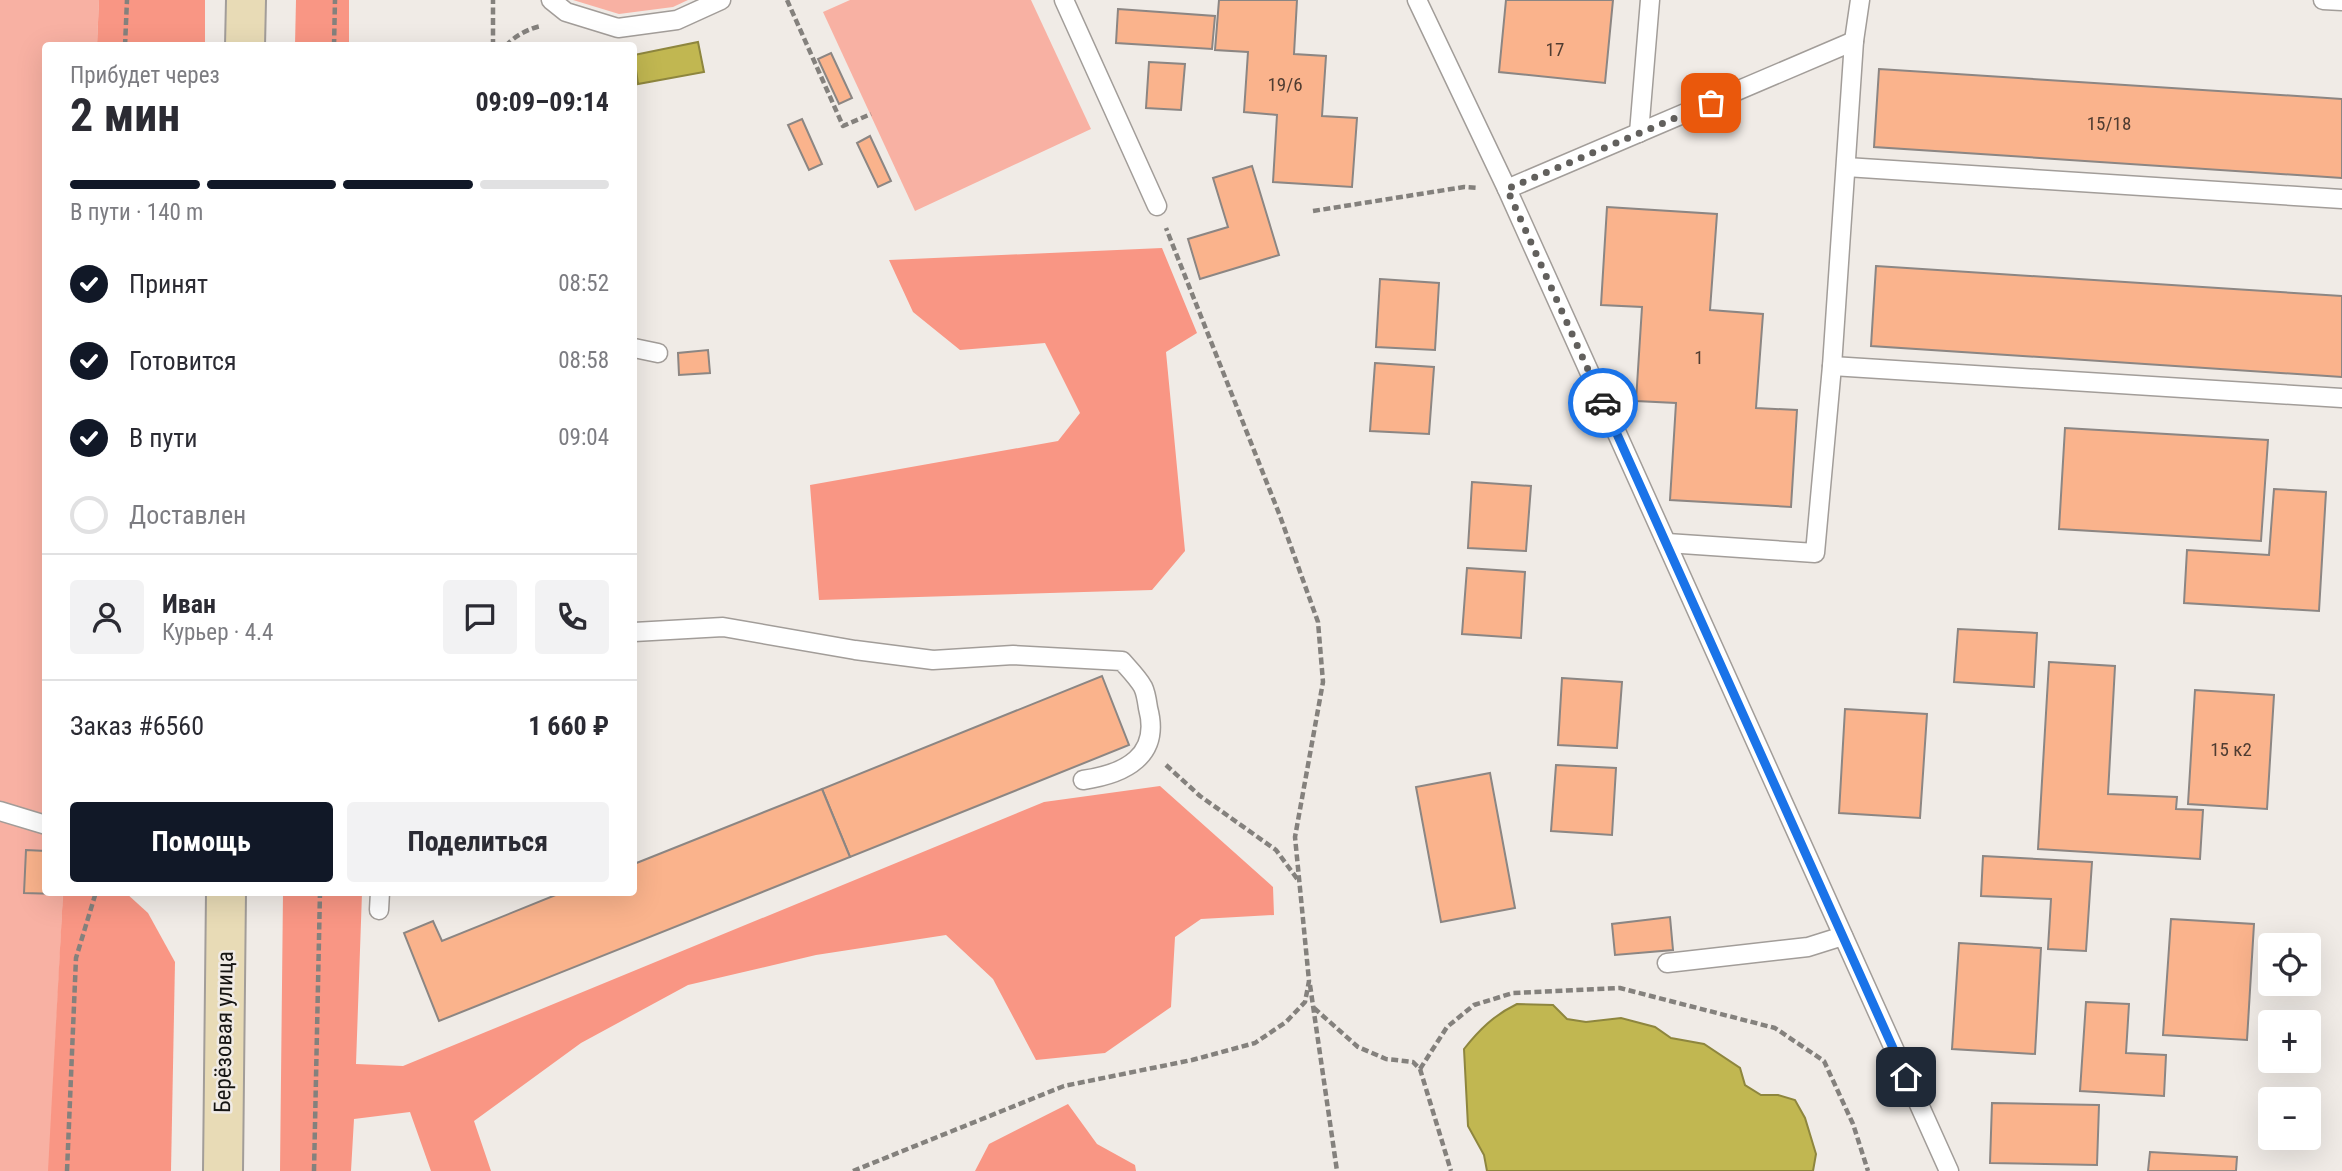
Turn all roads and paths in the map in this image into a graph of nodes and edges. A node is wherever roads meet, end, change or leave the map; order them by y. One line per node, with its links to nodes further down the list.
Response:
1 (127, 0): 15 (path)
2 (246, 0): 16 (main road)
3 (335, 0): 17 (path)
4 (493, 0): 18 (path)
5 (551, 0): 6 (lane)
6 (721, 0)
7 (787, 0): 19 (path)
8 (1064, 0): 24 (lane)
9 (1417, 0): 22 (lane)
10 (1650, 0): 20 (lane)
11 (1860, 0): 14 (lane)
12 (2323, 0): 13 (lane)
13 (2342, 1)
14 (1854, 41): 20 (lane); 21 (lane)
15 (125, 42)
16 (245, 42)
17 (334, 42)
18 (493, 42)
19 (871, 114)
20 (1639, 134): 22 (lane)
21 (1846, 167): 23 (lane); 28 (lane)
22 (1507, 189): 25 (path); 30 (lane)
23 (2342, 199)
24 (1157, 206): 36 (path)
25 (1313, 211)
26 (637, 351): 27 (lane)
27 (658, 352)
28 (1832, 366): 29 (lane); 30 (lane)
29 (2342, 398)
30 (1667, 543): 40 (lane)
31 (637, 632): 32 (lane)
32 (1150, 741): 33 (lane); 36 (path)
33 (1083, 780)
34 (0, 811): 35 (lane)
35 (42, 824)
36 (1299, 880): 42 (path)
37 (95, 896): 45 (path)
38 (226, 896): 46 (main road, Берёзовая улица)
39 (320, 896): 47 (path)
40 (1843, 936): 41 (lane); 52 (lane)
41 (1667, 963)
42 (1309, 981): 43 (path); 48 (path)
43 (1314, 1008): 44 (path); 49 (path)
44 (1420, 1069): 50 (path); 51 (path)
45 (66, 1171)
46 (223, 1171)
47 (314, 1171)
48 (853, 1171)
49 (1337, 1171)
50 (1451, 1171)
51 (1868, 1171)
52 (1949, 1171)

